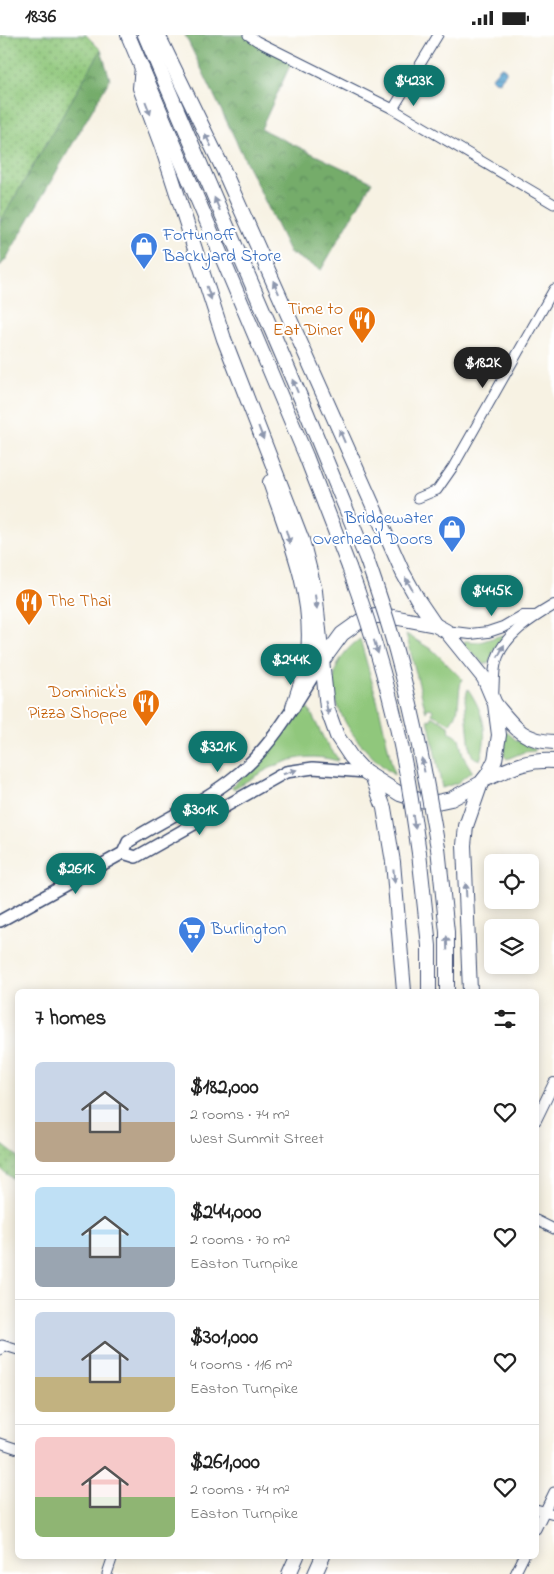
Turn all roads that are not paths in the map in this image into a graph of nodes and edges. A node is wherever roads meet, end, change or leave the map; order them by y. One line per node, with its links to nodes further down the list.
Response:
1 (128, 35): 6 (highway)
2 (145, 35): 26 (highway, one-way to 2, bridge)
3 (158, 35): 14 (highway, one-way to 3)
4 (248, 35): 7 (street)
5 (438, 35): 7 (street)
6 (142, 67): 10 (highway, one-way to 10); 25 (highway, one-way to 25, bridge)
7 (393, 109): 8 (street)
8 (554, 204)
9 (554, 289): 11 (street)
10 (270, 456): 15 (highway, one-way to 15); 17 (highway, one-way to 17)
11 (418, 498)
12 (554, 605): 13 (street)
13 (535, 616): 14 (street); 16 (street, one-way to 13)
14 (440, 628): 15 (highway); 16 (highway)
15 (323, 660): 17 (main road); 20 (highway, one-way to 20)
16 (494, 701): 18 (highway); 21 (highway)
17 (293, 707): 22 (main road)
18 (554, 742)
19 (554, 761): 21 (highway)
20 (369, 775): 21 (highway); 22 (main road, one-way to 20); 24 (highway, one-way to 24)
21 (482, 781): 27 (highway, one-way to 21)
22 (123, 853): 23 (main road)
23 (0, 921)
24 (404, 989)
25 (429, 989)
26 (448, 989)
27 (470, 989)
28 (554, 1083): 29 (street)
29 (539, 1114)
30 (539, 1222): 31 (street)
31 (554, 1229)
32 (1, 1347): 33 (street)
33 (15, 1349)
34 (0, 1443): 35 (street)
35 (15, 1448)
36 (554, 1492): 37 (street)
37 (545, 1511): 38 (street)
38 (539, 1523)
39 (112, 1559): 43 (street)
40 (296, 1559): 44 (highway)
41 (322, 1559): 45 (highway)
42 (522, 1559): 46 (street)
43 (107, 1574)
44 (289, 1574)
45 (315, 1574)
46 (515, 1574)

